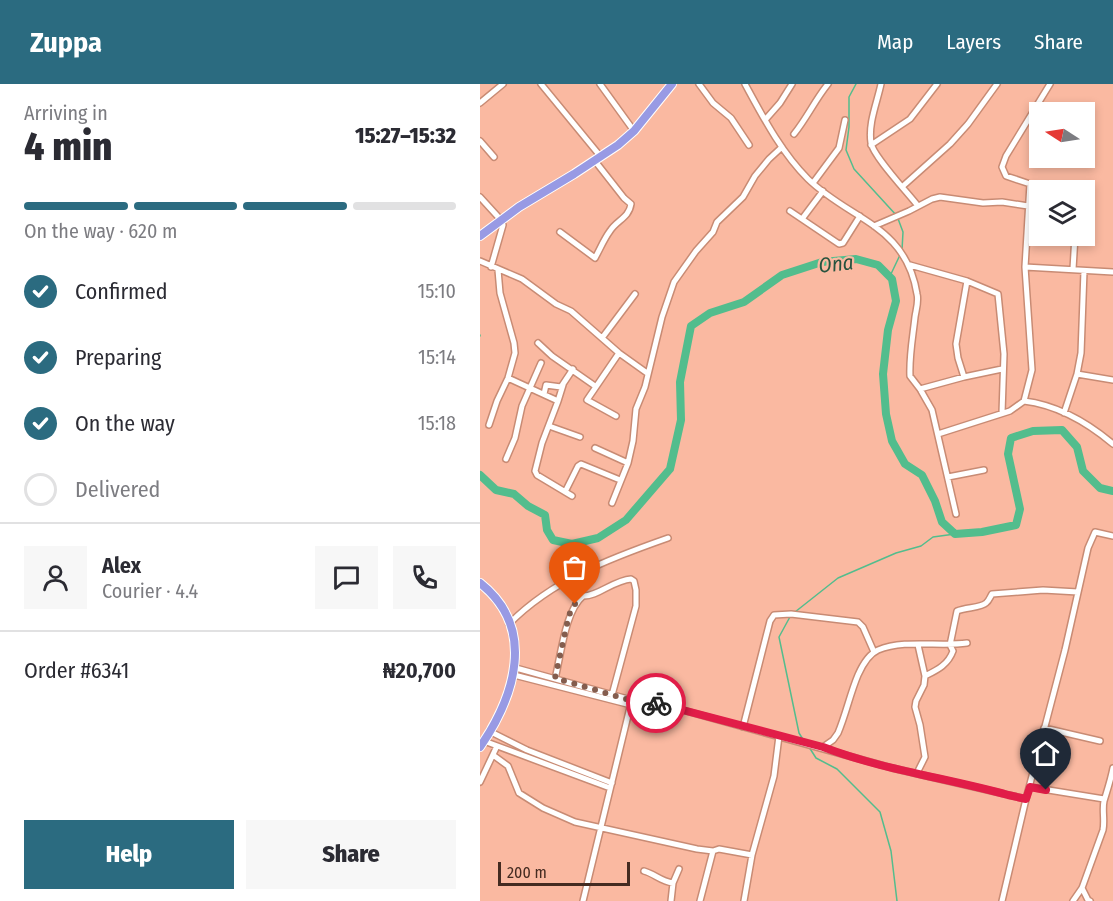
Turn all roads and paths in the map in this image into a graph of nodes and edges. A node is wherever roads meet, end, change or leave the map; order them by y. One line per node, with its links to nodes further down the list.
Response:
1 (503, 84): 13 (street)
2 (541, 84): 23 (street)
3 (600, 84): 16 (street)
4 (672, 84): 16 (highway)
5 (699, 84): 19 (street)
6 (745, 84): 14 (street)
7 (792, 84): 14 (street)
8 (828, 84): 17 (street)
9 (881, 84): 20 (street)
10 (937, 84): 20 (street)
11 (997, 84): 25 (street)
12 (1046, 86): 29 (street)
13 (480, 103)
14 (765, 120): 21 (street)
15 (845, 120): 24 (street)
16 (634, 131): 23 (highway)
17 (794, 134)
18 (480, 141): 22 (street)
19 (749, 145)
20 (871, 146): 25 (street)
21 (782, 147): 24 (street); 54 (street)
22 (494, 157)
23 (598, 159): 33 (highway); 35 (street)
24 (813, 183): 26 (street)
25 (903, 186): 28 (street)
26 (823, 191): 31 (street); 32 (street)
27 (480, 197): 33 (street)
28 (918, 206): 29 (street); 34 (street)
29 (1028, 206): 41 (street)
30 (790, 211): 32 (street)
31 (860, 216): 32 (street); 34 (street)
32 (802, 219)
33 (501, 220): 36 (highway); 40 (street)
34 (874, 226): 39 (street)
35 (560, 232)
36 (481, 234)
37 (1074, 246): 42 (street)
38 (480, 261): 40 (street)
39 (910, 265): 46 (street); 62 (street)
40 (491, 267): 43 (street)
41 (1025, 267): 42 (street); 65 (street)
42 (1073, 269): 44 (street)
43 (498, 270): 48 (street); 57 (street)
44 (1084, 271): 45 (street); 55 (street)
45 (1113, 272)
46 (967, 281): 53 (street); 56 (street)
47 (635, 294): 48 (street)
48 (602, 338): 50 (street)
49 (538, 343): 52 (street)
50 (620, 353): 54 (street); 60 (street)
51 (541, 363): 61 (street)
52 (573, 369): 59 (street); 60 (street)
53 (1002, 369): 56 (street); 66 (street)
54 (647, 373): 76 (street)
55 (1077, 374): 58 (street); 67 (street)
56 (964, 377): 62 (street)
57 (508, 378): 61 (street); 69 (street)
58 (1113, 380)
59 (563, 385): 63 (street); 64 (street)
60 (595, 386): 68 (street)
61 (529, 387): 63 (street); 75 (street)
62 (920, 389): 71 (street)
63 (544, 394): 64 (street)
64 (558, 401): 70 (street)
65 (1024, 401): 66 (street); 67 (street)
66 (1002, 413): 71 (street)
67 (1064, 413): 73 (street)
68 (616, 416)
69 (489, 425)
70 (549, 426): 72 (street); 80 (street)
71 (938, 434): 78 (street)
72 (580, 437)
73 (1113, 444)
74 (595, 448): 76 (street)
75 (506, 459)
76 (628, 463): 79 (street)
77 (984, 470): 78 (street)
78 (948, 477): 83 (street)
79 (620, 480): 80 (street); 82 (street)
80 (565, 492): 81 (street)
81 (572, 496)
82 (612, 503)
83 (956, 514)
84 (1113, 536): 87 (street)
85 (668, 538): 88 (street)
86 (480, 583): 88 (highway)
87 (1078, 591): 91 (street); 99 (street)
88 (509, 624): 93 (highway)
89 (968, 643): 91 (street)
90 (918, 645): 91 (street); 92 (street); 94 (street)
91 (950, 645): 94 (street)
92 (874, 652): 98 (street); 107 (street)
93 (515, 672): 95 (street); 97 (street); 100 (highway)
94 (924, 676): 112 (street)
95 (555, 678): 96 (street); 96 (street)
96 (612, 695): 97 (street)
97 (633, 702): 98 (street); 114 (street)
98 (742, 727): 101 (street)
99 (1044, 728): 102 (street); 115 (street)
100 (489, 731): 103 (street); 104 (highway)
101 (779, 736): 107 (street); 120 (street)
102 (1100, 741)
103 (511, 742): 106 (street); 108 (street)
104 (482, 744): 105 (street)
105 (497, 746): 108 (street); 110 (street)
106 (521, 747): 109 (street); 114 (street)
107 (823, 747): 112 (street)
108 (507, 750): 109 (street)
109 (517, 754): 114 (street)
110 (493, 755): 113 (street); 118 (street)
111 (1113, 768): 117 (street)
112 (917, 773): 116 (street)
113 (480, 782)
114 (611, 786): 118 (street)
115 (1030, 787): 116 (street); 117 (street)
116 (1026, 799): 129 (street)
117 (1104, 799): 124 (street)
118 (601, 828): 119 (street); 125 (street)
119 (713, 851): 120 (street); 127 (street)
120 (752, 855): 128 (street)
121 (679, 869): 123 (street)
122 (644, 871): 123 (street)
123 (673, 883): 126 (street)
124 (1082, 888): 130 (street); 131 (street)
125 (583, 901)
126 (671, 901)
127 (700, 901)
128 (744, 901)
129 (1002, 901)
130 (1073, 901)
131 (1090, 901)

